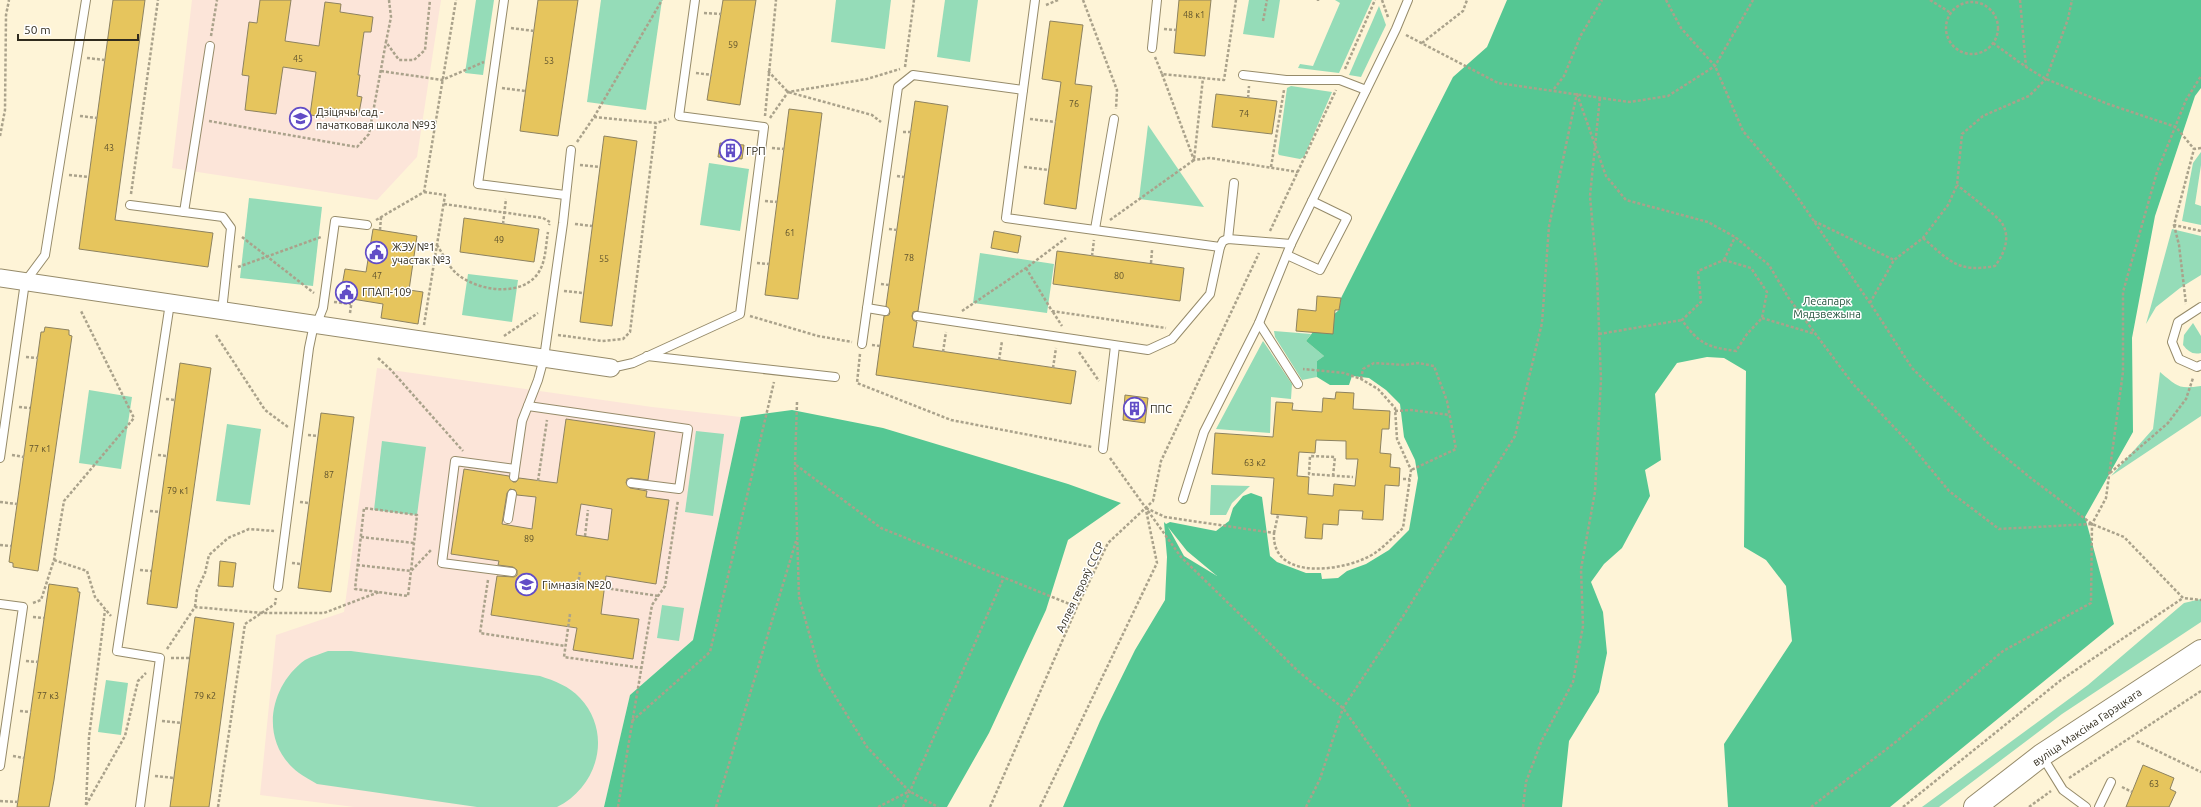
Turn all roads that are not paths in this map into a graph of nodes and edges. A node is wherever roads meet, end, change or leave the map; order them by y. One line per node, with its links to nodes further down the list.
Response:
1 (86, 0): 26 (lane)
2 (504, 0): 15 (lane)
3 (695, 0): 37 (lane)
4 (1035, 0): 10 (lane)
5 (1157, 0): 8 (lane)
6 (1408, 0): 11 (lane)
7 (210, 46): 18 (lane)
8 (1152, 48)
9 (1243, 75): 11 (lane)
10 (1023, 90): 20 (lane); 29 (lane)
11 (1366, 90): 16 (lane)
12 (1114, 119): 20 (lane)
13 (571, 150): 15 (lane)
14 (1234, 183): 21 (lane)
15 (565, 196): 38 (lane)
16 (1312, 201): 22 (lane); 24 (lane)
17 (130, 205): 18 (lane)
18 (184, 212): 30 (lane)
19 (367, 224): 33 (lane)
20 (1095, 229): 23 (lane)
21 (1228, 239): 22 (lane); 23 (lane)
22 (1291, 244): 24 (lane)
23 (1220, 247): 36 (lane)
24 (1287, 255): 34 (lane)
25 (0, 278): 26 (street)
26 (25, 282): 27 (street); 45 (lane)
27 (170, 303): 30 (street); 57 (lane)
28 (2201, 306): 39 (lane)
29 (867, 308): 31 (lane); 35 (lane)
30 (222, 311): 33 (street)
31 (885, 311)
32 (917, 316): 36 (lane)
33 (314, 324): 38 (street); 51 (lane)
34 (1259, 324): 42 (lane); 48 (lane)
35 (862, 344)
36 (1115, 346): 44 (lane)
37 (646, 356): 40 (lane); 41 (lane)
38 (544, 358): 40 (street); 43 (lane)
39 (2199, 366)
40 (611, 368)
41 (835, 377)
42 (1298, 384)
43 (528, 406): 46 (lane); 50 (lane)
44 (1103, 449)
45 (0, 458)
46 (631, 483)
47 (512, 494): 49 (lane)
48 (1183, 499)
49 (508, 519)
50 (512, 572)
51 (278, 588)
52 (0, 604): 55 (lane)
53 (2201, 651): 54 (main road, вуліца Максіма Гарэцкага)
54 (2042, 755): 58 (main road, вуліца Максіма Гарэцкага); 59 (lane)
55 (0, 766)
56 (2111, 782): 60 (lane)
57 (140, 807)
58 (1975, 807)
59 (2086, 807)
60 (2099, 807)

